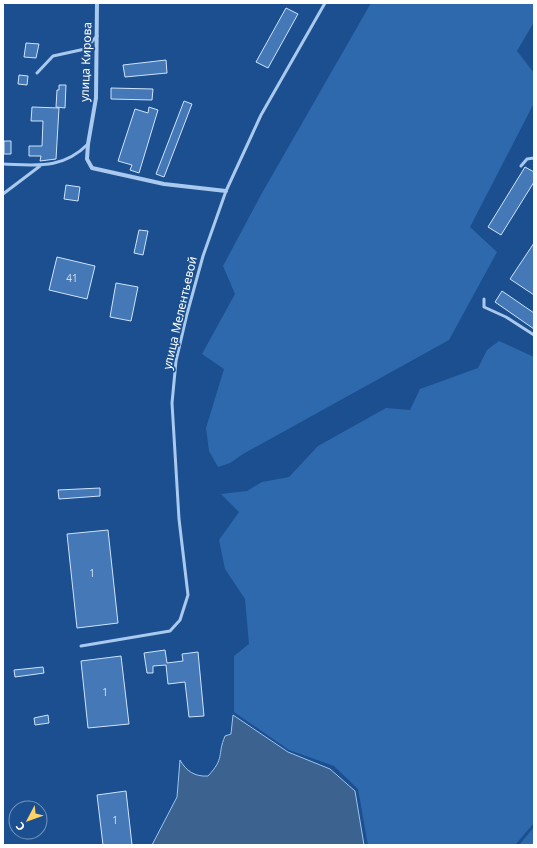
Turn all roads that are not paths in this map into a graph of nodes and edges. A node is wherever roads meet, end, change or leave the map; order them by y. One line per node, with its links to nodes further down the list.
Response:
1 (98, 3): 3 (street, улица Кирова)
2 (326, 3): 10 (lane, улица Мелентьевой)
3 (97, 36): 4 (lane); 5 (street, улица Кирова)
4 (37, 73)
5 (88, 144): 8 (lane); 10 (street, улица Кирова)
6 (534, 158): 9 (lane)
7 (3, 164): 8 (lane)
8 (40, 166): 11 (lane)
9 (521, 166)
10 (226, 191): 14 (lane, улица Мелентьевой)
11 (3, 194)
12 (484, 299): 13 (lane)
13 (534, 335)
14 (81, 646)

